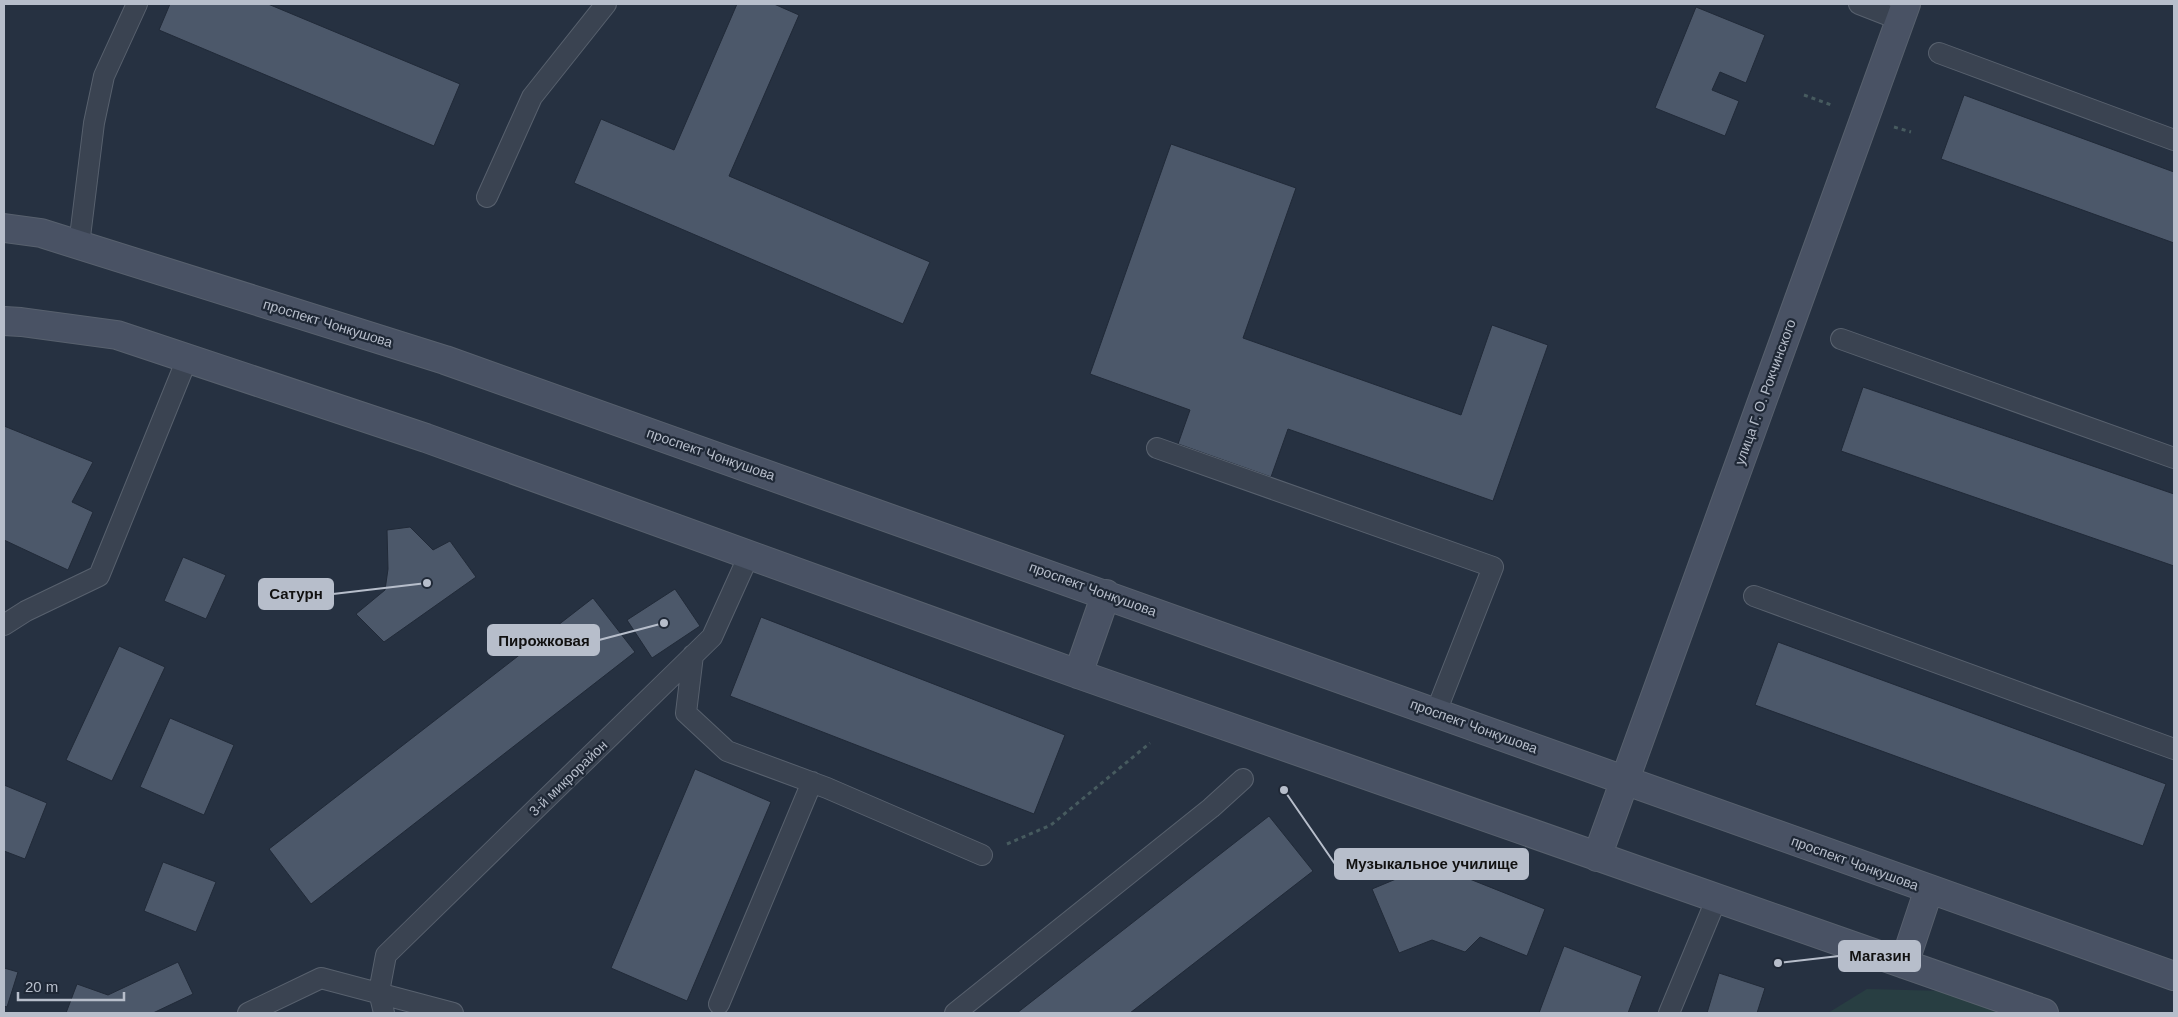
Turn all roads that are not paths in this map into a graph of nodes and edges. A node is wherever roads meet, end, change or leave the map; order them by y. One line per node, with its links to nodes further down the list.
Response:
1 (137, 4): 9 (lane)
2 (606, 4): 7 (lane)
3 (1859, 4): 4 (lane)
4 (1903, 12): 24 (main road, улица Г. О. Рокчинского)
5 (1939, 53): 6 (lane)
6 (2174, 140)
7 (487, 196)
8 (4, 228): 9 (main road, проспект Чонкушова)
9 (79, 245): 16 (main road, проспект Чонкушова)
10 (4, 321): 12 (main road)
11 (1841, 339): 14 (lane)
12 (187, 359): 15 (main road); 18 (lane)
13 (1157, 448): 21 (lane)
14 (2174, 458)
15 (749, 555): 19 (lane, 3-й микрорайон); 20 (main road)
16 (1106, 594): 20 (main road); 21 (main road, проспект Чонкушова)
17 (1754, 596): 22 (lane)
18 (4, 625)
19 (693, 655): 25 (lane); 32 (lane, 3-й микрорайон)
20 (1078, 674): 27 (main road)
21 (1436, 712): 24 (main road, проспект Чонкушова)
22 (2174, 748)
23 (1242, 779): 37 (lane)
24 (1626, 780): 27 (main road, улица Г. О. Рокчинского); 28 (main road, проспект Чонкушова)
25 (812, 782): 26 (lane); 33 (lane)
26 (982, 854)
27 (1597, 857): 29 (main road)
28 (1929, 889): 30 (main road); 31 (main road, проспект Чонкушова)
29 (1716, 900): 30 (main road); 38 (lane)
30 (1904, 964): 39 (main road)
31 (2174, 976)
32 (379, 992): 34 (lane); 35 (lane, 3-й микрорайон); 36 (lane)
33 (719, 1004)
34 (248, 1013)
35 (384, 1013)
36 (453, 1013)
37 (955, 1013)
38 (1669, 1013)
39 (2044, 1013)

